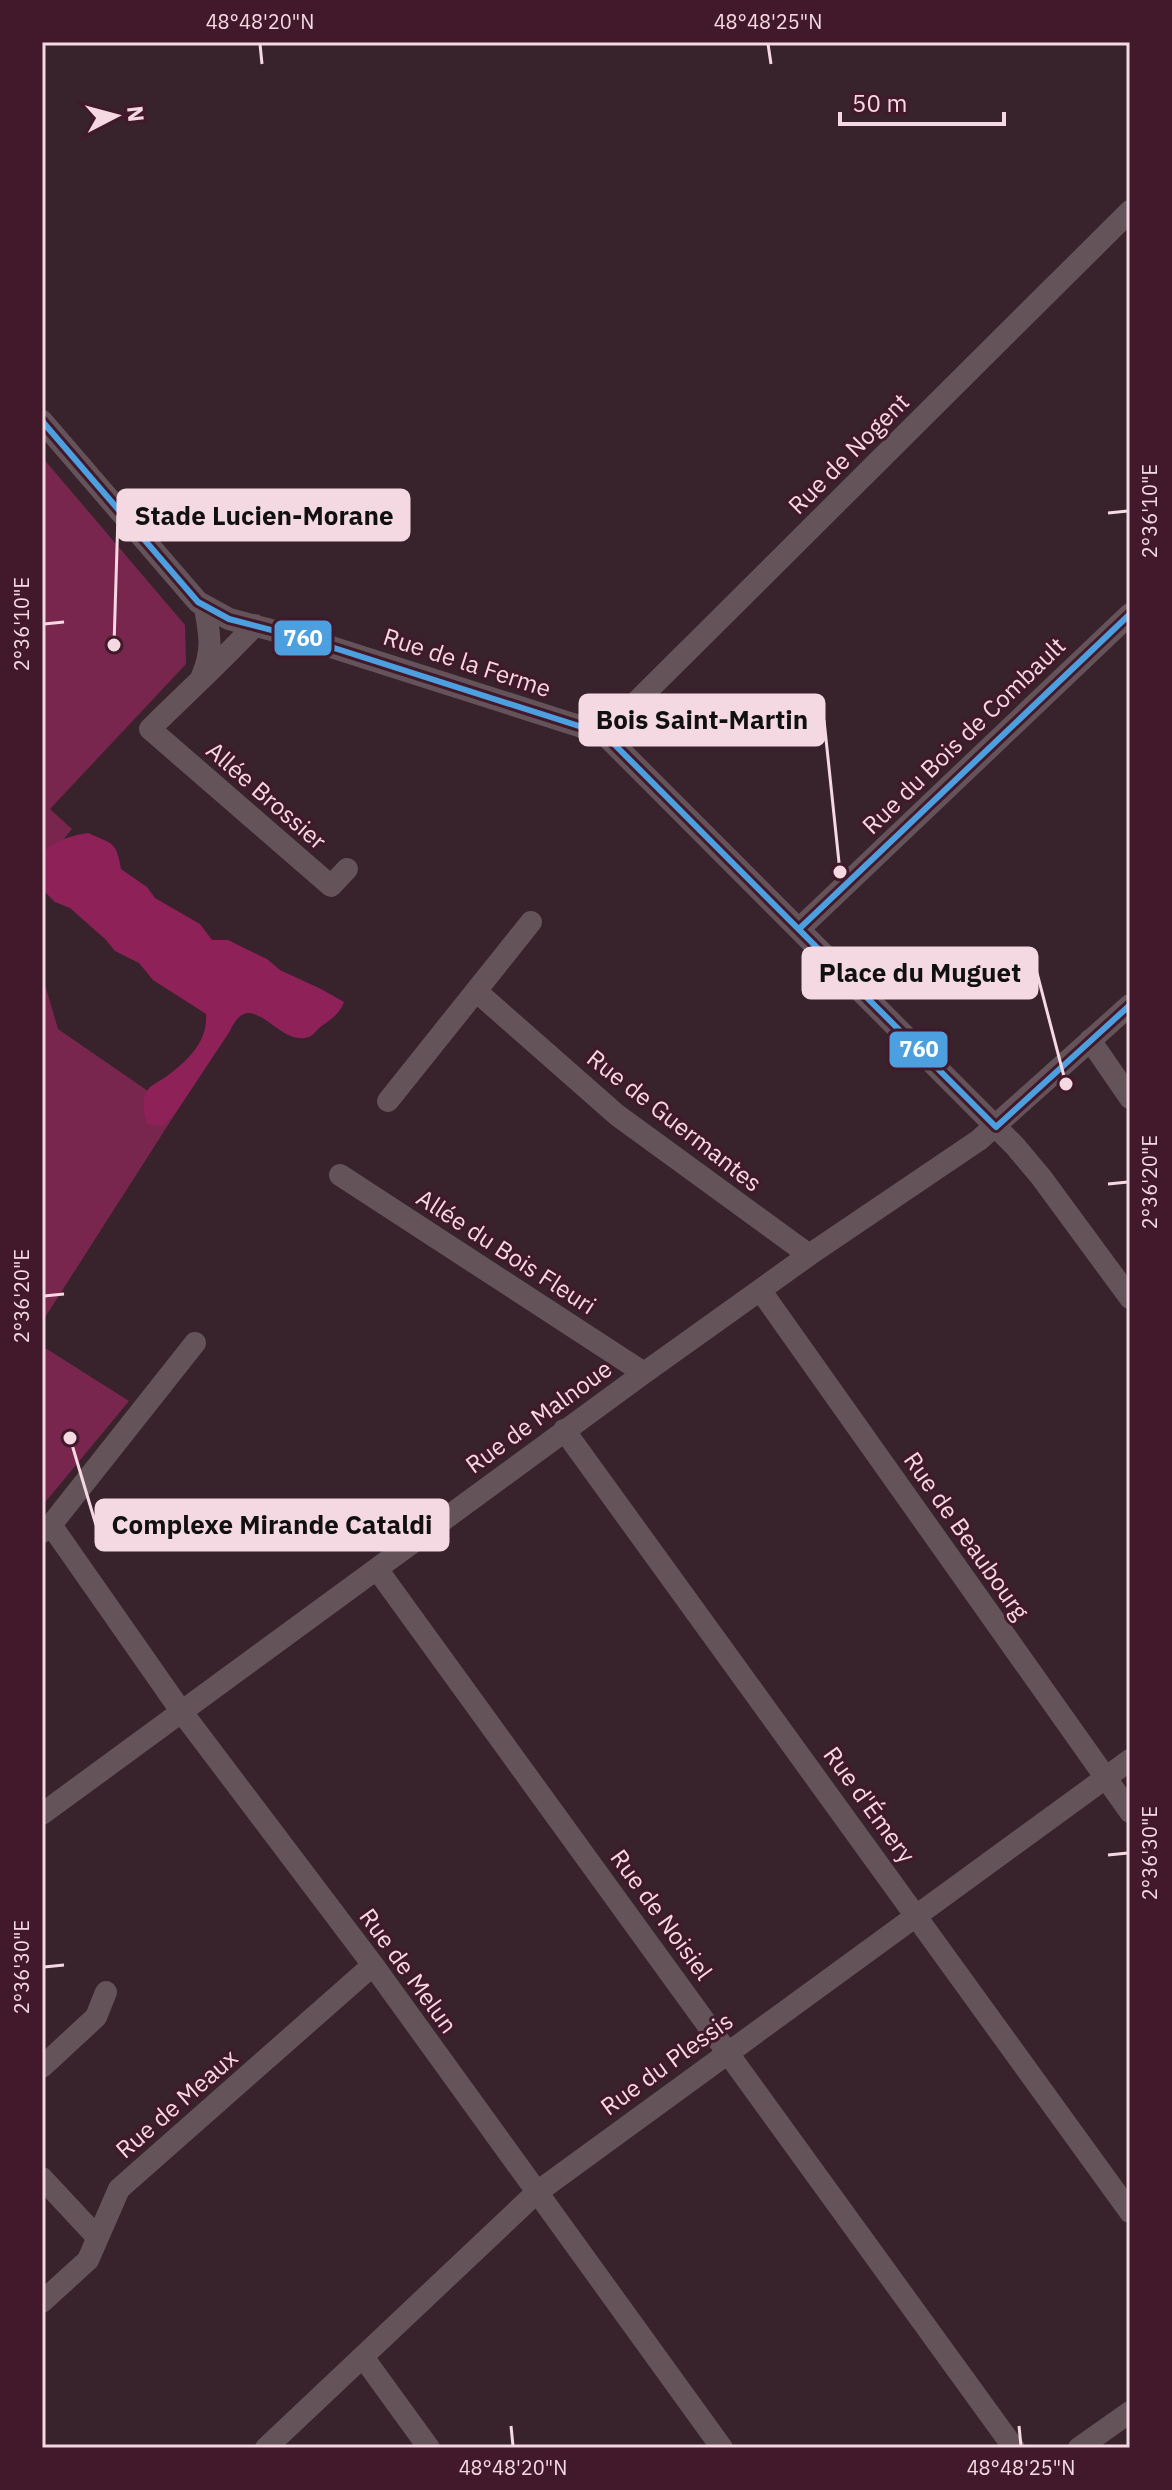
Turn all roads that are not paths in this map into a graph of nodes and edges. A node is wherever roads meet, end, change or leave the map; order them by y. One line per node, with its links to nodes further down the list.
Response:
1 (1130, 211): 7 (street, Rue de Nogent)
2 (42, 421): 3 (street, Rue de la Ferme)
3 (205, 608): 5 (street, Rue de la Ferme); 6 (street)
4 (1130, 614): 10 (street, Rue du Bois de Combault)
5 (255, 625): 6 (street); 7 (street, Rue de la Ferme)
6 (202, 676): 8 (street, Allée Brossier)
7 (604, 734): 10 (street, Rue de la Ferme)
8 (347, 869)
9 (531, 922): 11 (street)
10 (799, 929): 16 (street, Rue de la Ferme)
11 (476, 991): 15 (street); 18 (street, Rue de Guermantes)
12 (1130, 1005): 13 (street)
13 (1090, 1040): 14 (street); 16 (street)
14 (1126, 1085)
15 (388, 1101)
16 (996, 1127): 18 (street, Rue de Malnoue); 20 (street, Rue de la Ferme)
17 (340, 1175): 22 (street, Allée du Bois Fleuri)
18 (809, 1255): 19 (street, Rue de Malnoue)
19 (761, 1291): 22 (street, Rue de Malnoue); 28 (street, Rue de Beaubourg)
20 (1130, 1298)
21 (195, 1343): 24 (street)
22 (644, 1373): 23 (street, Rue de Malnoue)
23 (564, 1430): 25 (street, Rue de Malnoue); 31 (street, Rue d'Émery)
24 (46, 1528): 26 (street, Rue de Melun)
25 (377, 1569): 26 (street, Rue de Malnoue); 34 (street, Rue de Noisiel)
26 (181, 1711): 30 (street, Rue de Malnoue); 32 (street, Rue de Melun)
27 (1130, 1760): 28 (street, Rue du Plessis)
28 (1106, 1778): 29 (street, Rue de Beaubourg); 31 (street, Rue du Plessis)
29 (1130, 1812)
30 (42, 1814)
31 (916, 1915): 34 (street, Rue du Plessis); 38 (street, Rue d'Émery)
32 (373, 1965): 37 (street, Rue de Melun); 39 (street, Rue de Meaux)
33 (106, 1992): 35 (street)
34 (728, 2052): 37 (street, Rue du Plessis); 46 (street, Rue de Noisiel)
35 (42, 2067)
36 (42, 2178): 39 (street)
37 (536, 2193): 41 (street, Rue du Plessis); 45 (street, Rue de Melun)
38 (1130, 2212)
39 (97, 2237): 40 (street, Rue de Meaux)
40 (42, 2302)
41 (363, 2357): 43 (street, Rue du Plessis); 44 (street)
42 (1130, 2412): 47 (street)
43 (266, 2448)
44 (429, 2448)
45 (722, 2448)
46 (1014, 2448)
47 (1079, 2448)

